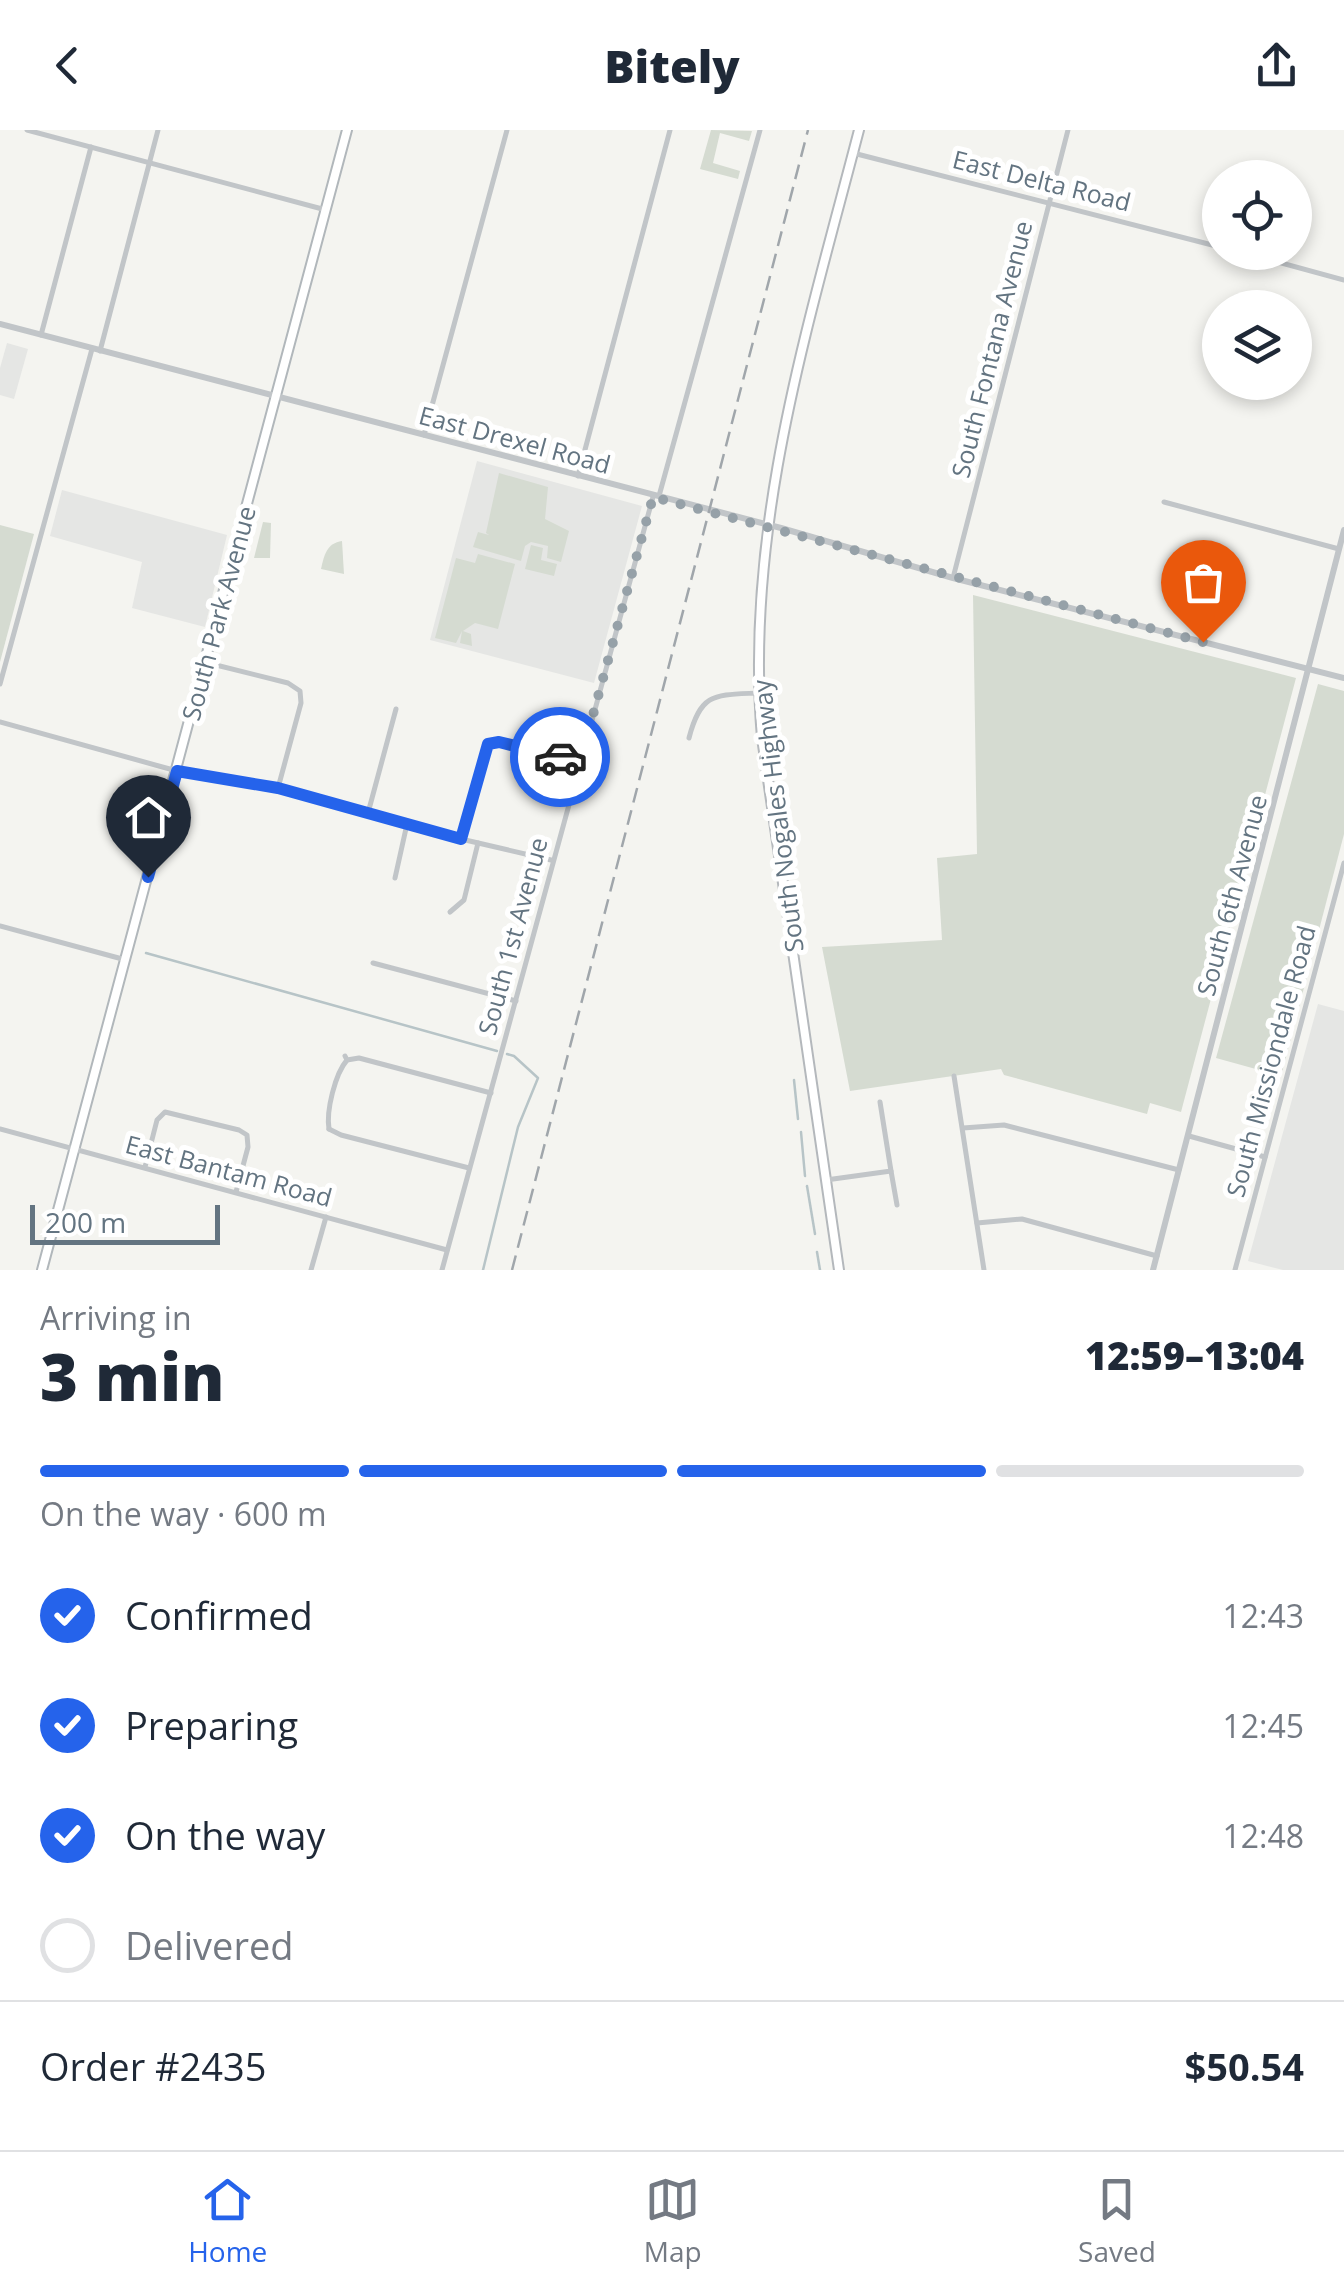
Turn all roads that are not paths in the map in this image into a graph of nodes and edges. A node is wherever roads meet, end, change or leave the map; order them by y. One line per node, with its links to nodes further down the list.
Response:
1 (27, 130): 9 (street)
2 (158, 130): 11 (street)
3 (347, 130): 13 (main road, South Park Avenue)
4 (508, 130): 21 (street)
5 (670, 130): 22 (street)
6 (759, 130): 23 (street, South 1st Avenue)
7 (859, 130): 10 (main road, South Nogales Highway)
8 (1068, 130): 12 (street, South Fontana Avenue)
9 (91, 147): 11 (street); 18 (street)
10 (853, 152): 12 (street, East Delta Road); 25 (main road, South Nogales Highway)
11 (150, 163): 13 (street); 19 (street)
12 (1050, 202): 14 (street, East Delta Road); 28 (street, South Fontana Avenue)
13 (326, 210): 20 (main road, South Park Avenue)
14 (1202, 242)
15 (1307, 270): 16 (street)
16 (1344, 280)
17 (0, 324): 18 (street, East Drexel Road)
18 (41, 335): 19 (street, East Drexel Road)
19 (96, 350): 20 (street, East Drexel Road); 32 (street)
20 (275, 396): 21 (street, East Drexel Road); 29 (main road, South Park Avenue)
21 (424, 435): 22 (street, East Drexel Road)
22 (578, 476): 23 (street, East Drexel Road)
23 (656, 498): 25 (street, East Drexel Road); 37 (street, South 1st Avenue)
24 (1164, 502): 27 (street)
25 (768, 525): 28 (street, East Drexel Road); 33 (main road, South Nogales Highway)
26 (1344, 530): 27 (street, South 6th Avenue)
27 (1339, 549): 30 (street, South 6th Avenue)
28 (953, 578): 30 (street, East Drexel Road)
29 (204, 662): 38 (main road, South Park Avenue); 39 (street)
30 (1310, 669): 31 (street, East Drexel Road); 57 (street, South 6th Avenue)
31 (1344, 678)
32 (0, 684)
33 (758, 693): 36 (street); 64 (main road, South Nogales Highway)
34 (396, 710): 40 (street)
35 (0, 722): 38 (street)
36 (689, 738)
37 (580, 762): 42 (street); 44 (street, South 1st Avenue)
38 (177, 771): 39 (street); 49 (main road, South Park Avenue)
39 (278, 788): 40 (street)
40 (368, 814): 41 (street)
41 (407, 824): 42 (street); 46 (street)
42 (461, 839): 43 (street)
43 (478, 844): 44 (street); 47 (street)
44 (552, 860): 51 (street, South 1st Avenue)
45 (1344, 863): 59 (street, South Missiondale Road)
46 (395, 878)
47 (450, 912)
48 (0, 926): 49 (street)
49 (126, 960): 58 (main road, South Park Avenue)
50 (373, 963): 51 (street)
51 (516, 1001): 53 (street, South 1st Avenue)
52 (954, 1076): 55 (street)
53 (491, 1093): 61 (street, South 1st Avenue); 61 (street)
54 (880, 1102): 63 (street)
55 (963, 1128): 62 (street); 68 (street)
56 (0, 1129): 58 (street, East Bantam Road)
57 (1189, 1136): 59 (street); 62 (street, South 6th Avenue)
58 (75, 1148): 60 (street, East Bantam Road); 71 (main road, South Park Avenue)
59 (1266, 1157): 77 (street, South Missiondale Road)
60 (145, 1168): 65 (street, East Bantam Road); 65 (street)
61 (469, 1168): 69 (street, South 1st Avenue)
62 (1179, 1170): 70 (street, South 6th Avenue)
63 (891, 1171): 64 (street); 66 (street)
64 (826, 1180): 74 (main road, South Nogales Highway)
65 (236, 1192): 67 (street, East Bantam Road)
66 (897, 1205)
67 (326, 1217): 69 (street, East Bantam Road); 72 (street)
68 (977, 1223): 70 (street); 75 (street)
69 (447, 1250): 73 (street, South 1st Avenue)
70 (1156, 1256): 76 (street, South 6th Avenue)
71 (42, 1270)
72 (312, 1270)
73 (442, 1270)
74 (840, 1270)
75 (984, 1270)
76 (1153, 1270)
77 (1235, 1270)

